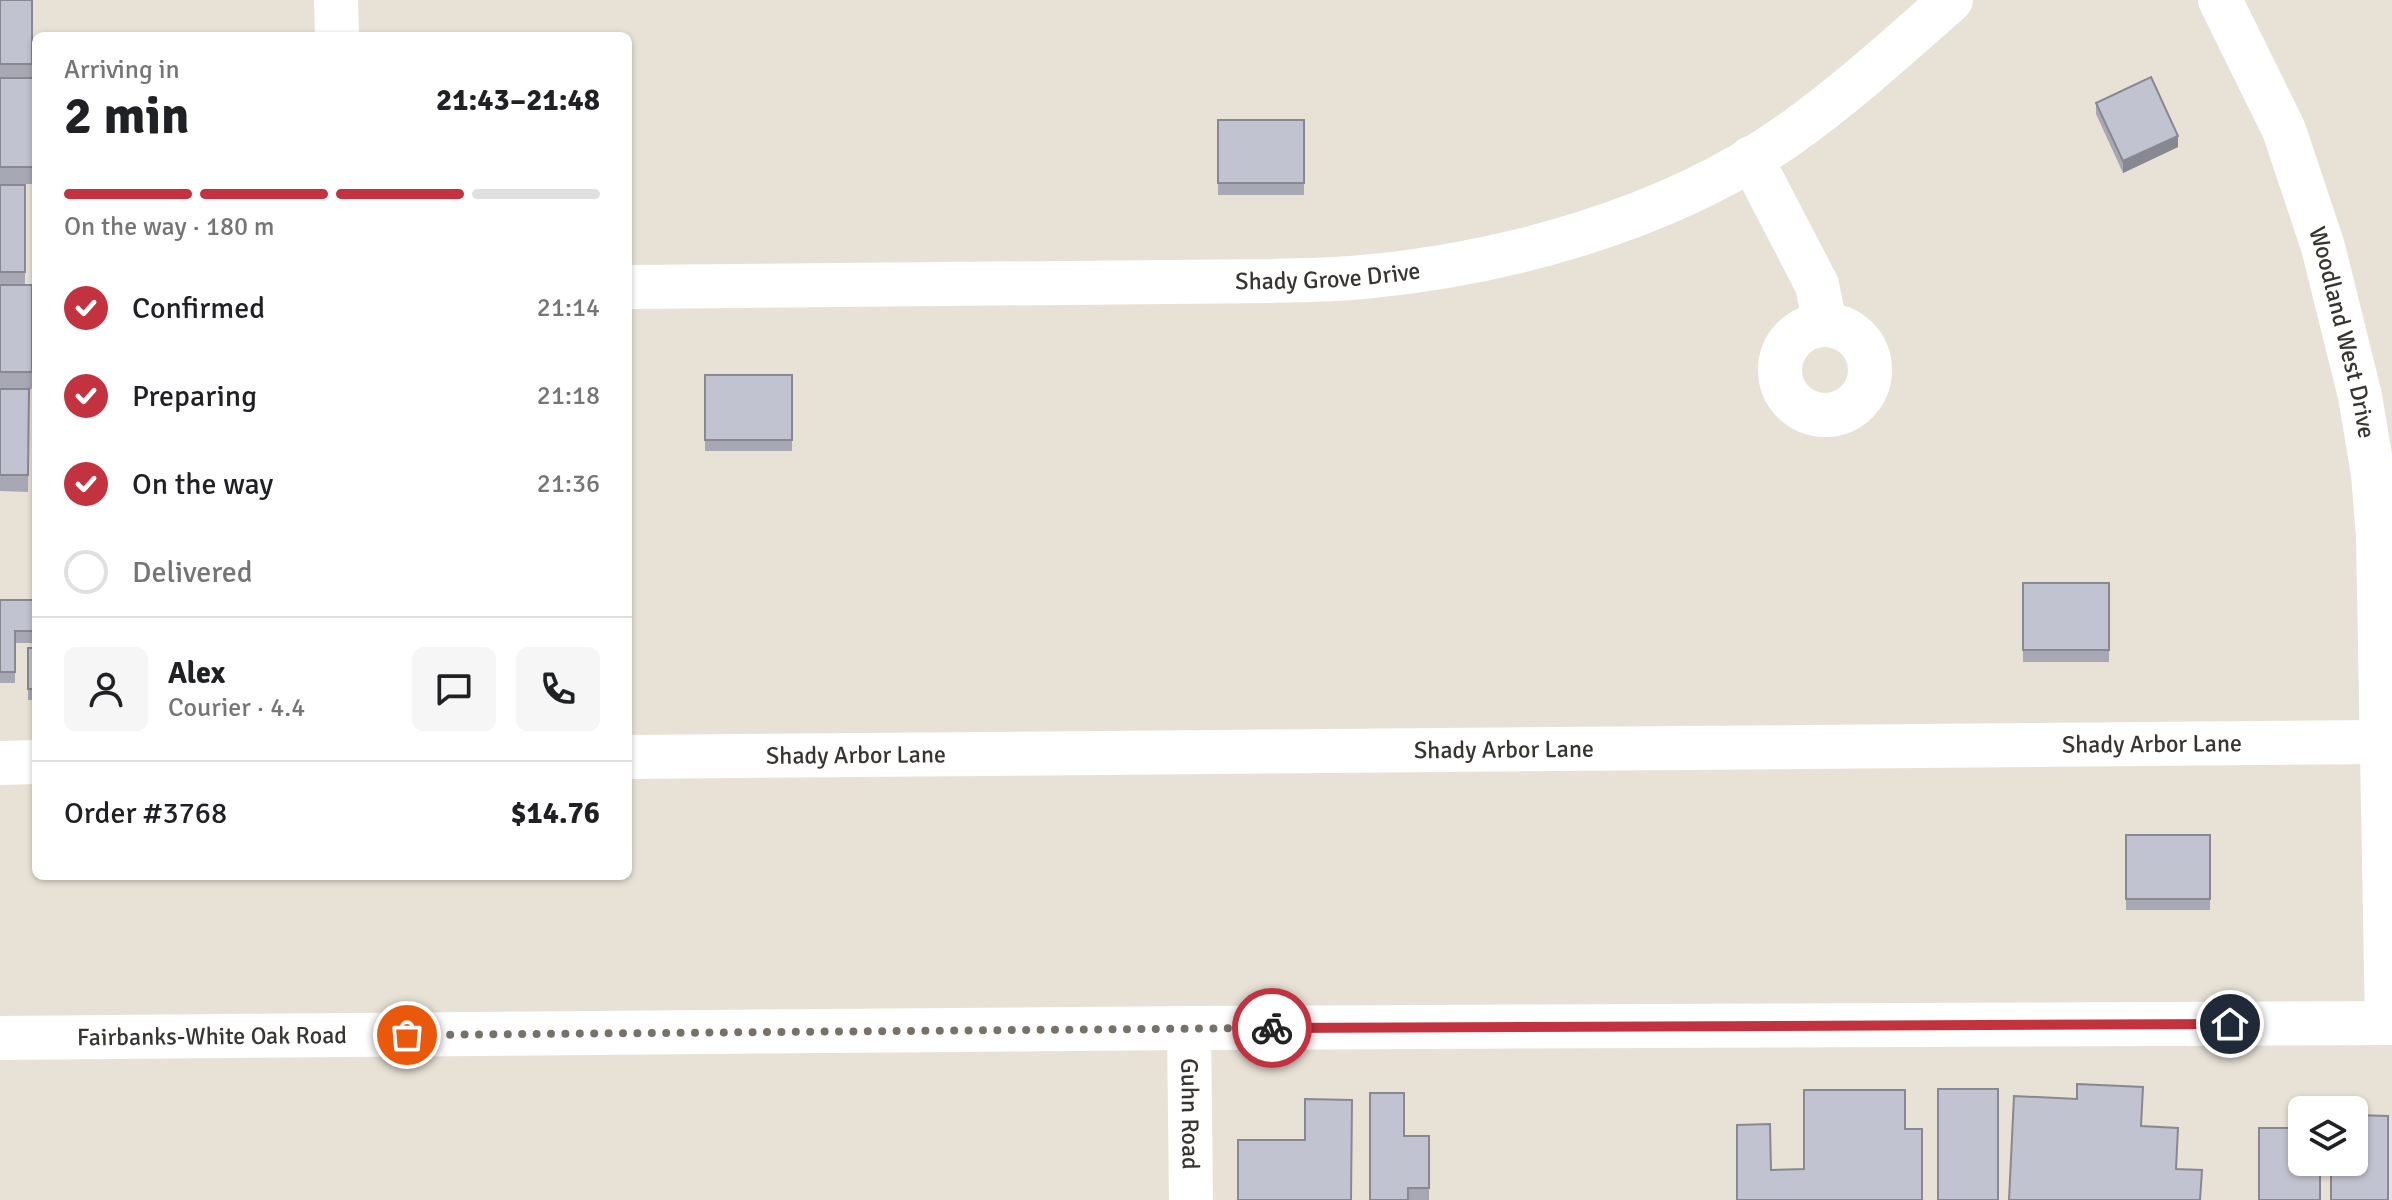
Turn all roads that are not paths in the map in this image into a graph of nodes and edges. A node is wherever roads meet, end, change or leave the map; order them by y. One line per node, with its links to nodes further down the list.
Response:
1 (336, 0): 4 (street)
2 (1951, 0): 5 (street, Shady Grove Drive)
3 (2220, 0): 8 (street, Woodland West Drive)
4 (337, 32)
5 (1751, 158): 6 (street, Shady Grove Drive); 7 (street)
6 (632, 287)
7 (1825, 324)
8 (2381, 742): 9 (street, Shady Arbor Lane); 12 (street, Woodland West Drive)
9 (632, 757)
10 (32, 762): 11 (street)
11 (0, 763)
12 (2390, 1023): 13 (street, Fairbanks-White Oak Road)
13 (1189, 1028): 14 (street, Fairbanks-White Oak Road); 15 (street, Guhn Road)
14 (0, 1038)
15 (1191, 1200)

